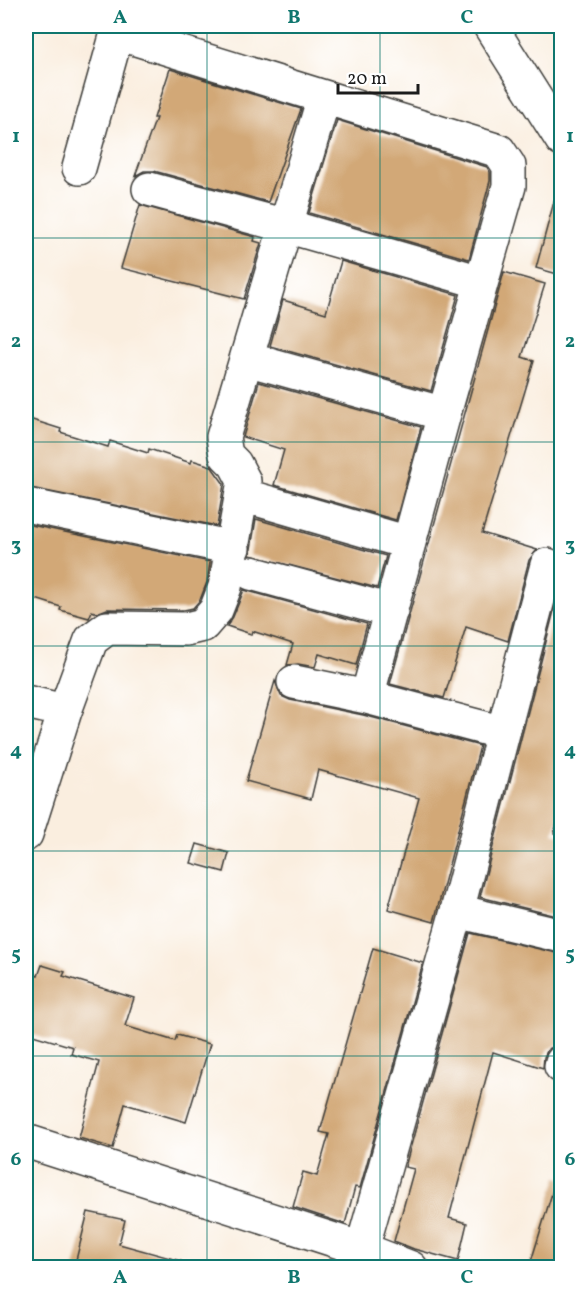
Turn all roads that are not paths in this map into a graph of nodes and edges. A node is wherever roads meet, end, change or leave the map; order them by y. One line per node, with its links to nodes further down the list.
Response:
1 (490, 26): 4 (street)
2 (118, 29): 3 (street); 5 (street)
3 (324, 97): 7 (street); 8 (street)
4 (561, 140)
5 (79, 168)
6 (149, 189): 7 (street)
7 (286, 226): 8 (street); 9 (street)
8 (482, 282): 10 (street)
9 (247, 359): 10 (street); 11 (street)
10 (444, 414): 13 (street)
11 (242, 495): 13 (street); 14 (street)
12 (26, 505): 14 (street)
13 (409, 543): 16 (street)
14 (242, 561): 16 (street); 20 (street)
15 (548, 566): 21 (street)
16 (391, 611): 18 (street)
17 (294, 682): 18 (street)
18 (367, 697): 21 (street)
19 (26, 702): 20 (street)
20 (65, 711): 22 (street)
21 (503, 733): 23 (street)
22 (26, 834)
23 (457, 911): 24 (street); 26 (street)
24 (561, 936)
25 (26, 1141): 26 (street)
26 (362, 1249): 27 (street)
27 (411, 1268)

